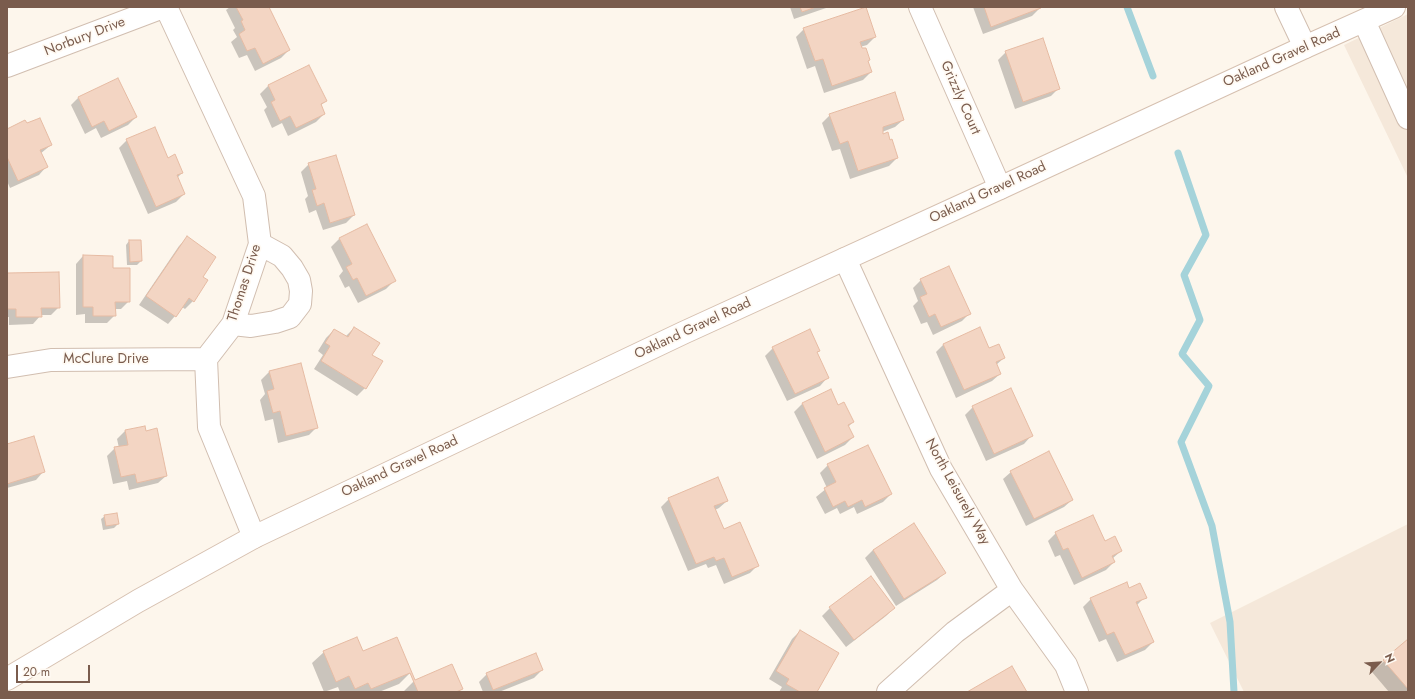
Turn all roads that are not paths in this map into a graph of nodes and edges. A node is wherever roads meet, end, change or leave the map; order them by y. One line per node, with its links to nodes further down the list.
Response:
1 (164, 7): 7 (street, Norbury Drive); 10 (street, Thomas Drive)
2 (920, 7): 9 (street, Grizzly Court)
3 (1286, 7): 6 (street)
4 (1394, 7): 5 (street, Oakland Gravel Road)
5 (1364, 21): 6 (street, Oakland Gravel Road); 8 (street)
6 (1305, 47): 9 (street, Oakland Gravel Road)
7 (7, 66)
8 (1408, 118)
9 (1000, 188): 11 (street, Oakland Gravel Road)
10 (260, 244): 12 (street, Thomas Drive); 12 (street)
11 (845, 259): 15 (street, Oakland Gravel Road); 16 (street, North Leisurely Way)
12 (233, 324): 13 (street, Thomas Drive)
13 (206, 359): 14 (street, McClure Drive); 15 (street)
14 (7, 368)
15 (254, 537): 17 (street, Oakland Gravel Road)
16 (1012, 590): 18 (street); 19 (street, North Leisurely Way)
17 (7, 679)
18 (888, 692)
19 (1077, 692)

